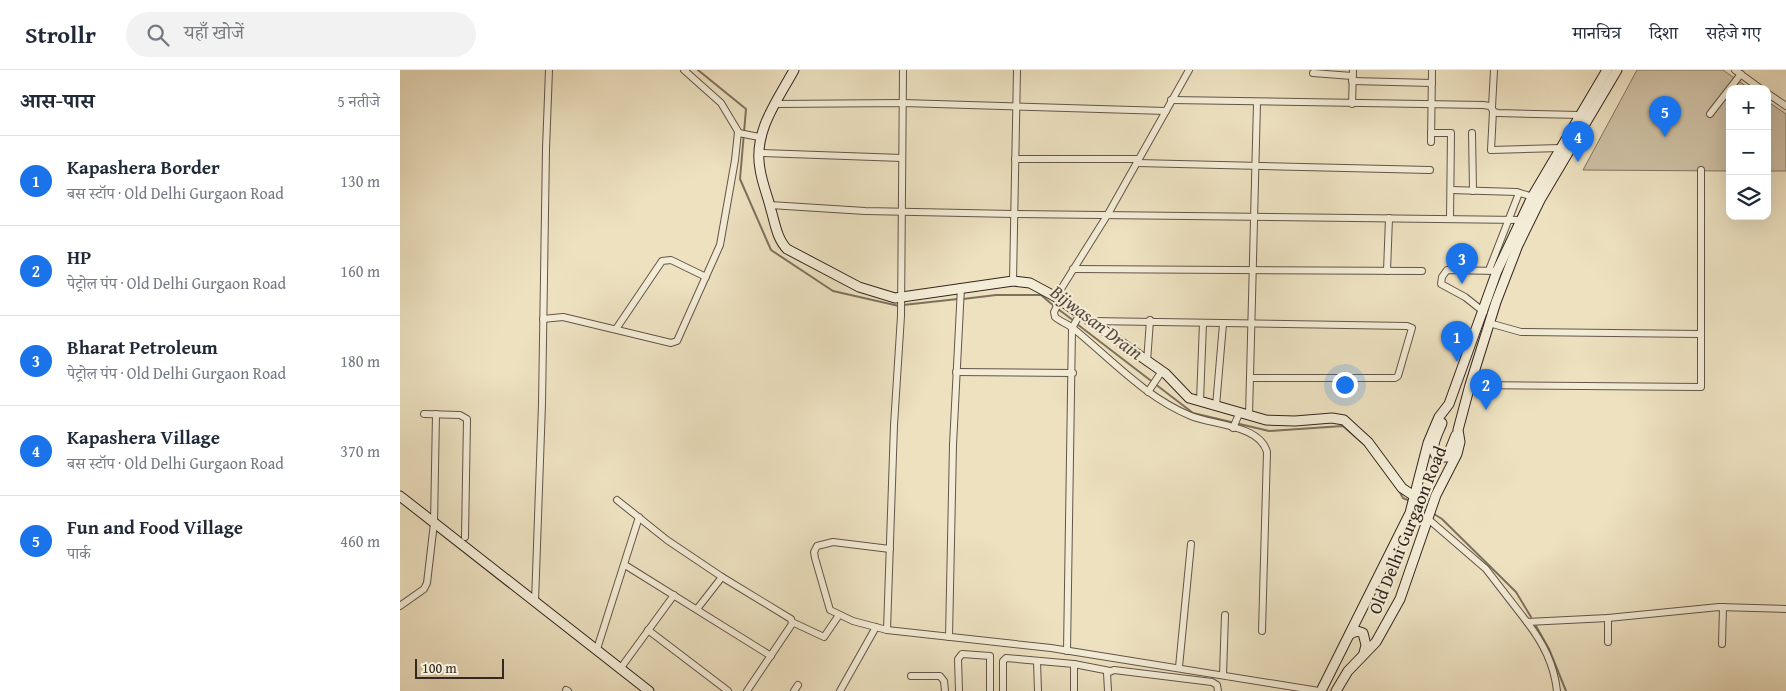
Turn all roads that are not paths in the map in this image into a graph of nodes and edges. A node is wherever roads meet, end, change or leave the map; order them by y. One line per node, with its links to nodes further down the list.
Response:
1 (549, 70): 67 (street)
2 (684, 70): 31 (street)
3 (794, 70): 20 (main road)
4 (903, 70): 18 (street)
5 (1017, 70): 24 (street)
6 (1189, 70): 17 (street)
7 (1432, 70): 14 (street)
8 (1494, 70): 25 (street)
9 (1607, 70): 28 (main road, Old Delhi Gurgaon Road)
10 (1617, 70): 45 (main road, Old Delhi Gurgaon Road)
11 (1738, 72): 15 (street); 27 (street)
12 (1313, 73): 13 (street)
13 (1352, 76): 14 (street); 21 (street)
14 (1432, 83): 22 (street)
15 (1756, 85)
16 (1771, 96): 23 (street)
17 (1171, 100): 19 (street); 26 (street)
18 (903, 103): 20 (street); 24 (street); 36 (street)
19 (1257, 103): 21 (street); 39 (street)
20 (775, 104): 32 (main road)
21 (1352, 104): 22 (street)
22 (1431, 104): 25 (street); 29 (street)
23 (1786, 106)
24 (1015, 107): 26 (street); 37 (street)
25 (1492, 109): 28 (street); 34 (street)
26 (1166, 111): 38 (street)
27 (1710, 114)
28 (1580, 115): 34 (main road, Old Delhi Gurgaon Road)
29 (1431, 133): 33 (street); 42 (street)
30 (1472, 133): 43 (street)
31 (739, 135): 32 (street); 60 (street)
32 (758, 137): 35 (main road)
33 (1431, 142)
34 (1561, 148): 45 (main road, Old Delhi Gurgaon Road)
35 (759, 153): 36 (street); 46 (main road)
36 (902, 158): 47 (street)
37 (1015, 159): 38 (street); 48 (street)
38 (1138, 161): 39 (street); 49 (street)
39 (1256, 165): 40 (street); 50 (street)
40 (1430, 170)
41 (1701, 170): 76 (street)
42 (1451, 190): 43 (street); 52 (street)
43 (1473, 191): 44 (street)
44 (1519, 193): 45 (street); 53 (street)
45 (1536, 198): 54 (main road, Old Delhi Gurgaon Road); 72 (main road, Old Delhi Gurgaon Road)
46 (770, 205): 47 (street); 64 (main road)
47 (901, 211): 48 (street); 64 (street)
48 (1014, 214): 49 (street); 61 (street)
49 (1108, 214): 50 (street); 55 (street)
50 (1255, 218): 51 (street); 56 (street)
51 (1389, 218): 52 (street); 58 (street)
52 (1450, 219): 53 (street)
53 (1508, 220): 54 (street); 57 (street)
54 (1522, 220): 57 (main road, Old Delhi Gurgaon Road)
55 (1073, 269): 56 (street); 63 (street)
56 (1252, 269): 58 (street); 71 (street)
57 (1493, 270): 65 (main road, Old Delhi Gurgaon Road); 65 (street)
58 (1387, 271): 59 (street)
59 (1422, 271)
60 (706, 277): 75 (street); 75 (street)
61 (1013, 281): 62 (main road); 63 (main road)
62 (961, 287): 64 (main road); 78 (street)
63 (1058, 300): 66 (main road); 74 (street)
64 (900, 301): 100 (street)
65 (1484, 312): 85 (main road, Old Delhi Gurgaon Road)
66 (1079, 316): 69 (main road); 74 (street)
67 (543, 319): 75 (street); 104 (street)
68 (1150, 320): 69 (street); 70 (street); 77 (street)
69 (1091, 322): 77 (main road)
70 (1203, 323): 73 (street); 84 (street)
71 (1251, 323): 73 (street); 81 (street); 81 (street)
72 (1489, 323): 76 (street); 82 (main road, Old Delhi Gurgaon Road)
73 (1222, 324): 86 (street)
74 (1073, 327): 79 (street); 83 (street)
75 (616, 329)
76 (1702, 334): 82 (street)
77 (1147, 362): 80 (main road)
78 (956, 372): 79 (street); 119 (street)
79 (1073, 373): 123 (street)
80 (1160, 373): 83 (street); 84 (main road)
81 (1250, 378): 89 (street)
82 (1470, 384): 91 (main road, Old Delhi Gurgaon Road)
83 (1149, 390): 90 (street)
84 (1200, 401): 86 (main road)
85 (1449, 404): 91 (main road); 94 (main road, Old Delhi Gurgaon Road)
86 (1216, 406): 90 (main road)
87 (424, 414): 88 (street)
88 (436, 414): 97 (street); 98 (street)
89 (1249, 416): 90 (main road); 94 (main road)
90 (1236, 421): 117 (street)
91 (1458, 430): 95 (main road, Old Delhi Gurgaon Road)
92 (400, 496): 97 (main road)
93 (617, 500): 96 (street)
94 (1413, 500): 118 (main road, Old Delhi Gurgaon Road)
95 (1429, 514): 113 (street); 124 (main road, Old Delhi Gurgaon Road)
96 (638, 517): 101 (street); 102 (street)
97 (434, 523): 104 (main road); 105 (street)
98 (465, 537)
99 (1191, 544): 128 (street)
100 (890, 549): 109 (street); 116 (street)
101 (625, 565): 103 (street); 122 (street)
102 (722, 577): 107 (street); 112 (street)
103 (674, 594): 107 (street); 115 (street)
104 (535, 602): 122 (main road)
105 (400, 606)
106 (1723, 607): 108 (street); 111 (street); 121 (street)
107 (697, 609): 125 (street)
108 (1786, 609)
109 (839, 615): 112 (street); 114 (street)
110 (1225, 615): 131 (street)
111 (1608, 618): 113 (street); 120 (street)
112 (792, 622): 125 (street)
113 (1527, 622): 147 (street)
114 (876, 627): 116 (street); 136 (street)
115 (648, 630): 129 (street); 134 (street)
116 (888, 630): 119 (street)
117 (1262, 631)
118 (1350, 634): 124 (main road); 145 (main road, Old Delhi Gurgaon Road)
119 (949, 637): 123 (street)
120 (1608, 642)
121 (1722, 644)
122 (597, 649): 129 (main road)
123 (1067, 650): 128 (street)
124 (1364, 655): 146 (main road, Old Delhi Gurgaon Road)
125 (771, 656): 135 (street)
126 (1037, 661): 127 (street); 140 (street); 141 (street)
127 (1074, 664): 130 (street); 142 (street)
128 (1179, 668): 131 (street)
129 (620, 669): 133 (main road)
130 (1110, 671): 143 (street); 144 (street)
131 (1223, 675): 145 (street)
132 (911, 676): 137 (street)
133 (649, 691)
134 (728, 691)
135 (747, 691)
136 (840, 691)
137 (945, 691)
138 (959, 691): 139 (street)
139 (990, 691)
140 (1003, 691)
141 (1038, 691)
142 (1074, 691)
143 (1108, 691)
144 (1218, 691)
145 (1320, 691)
146 (1336, 691)
147 (1557, 691)

